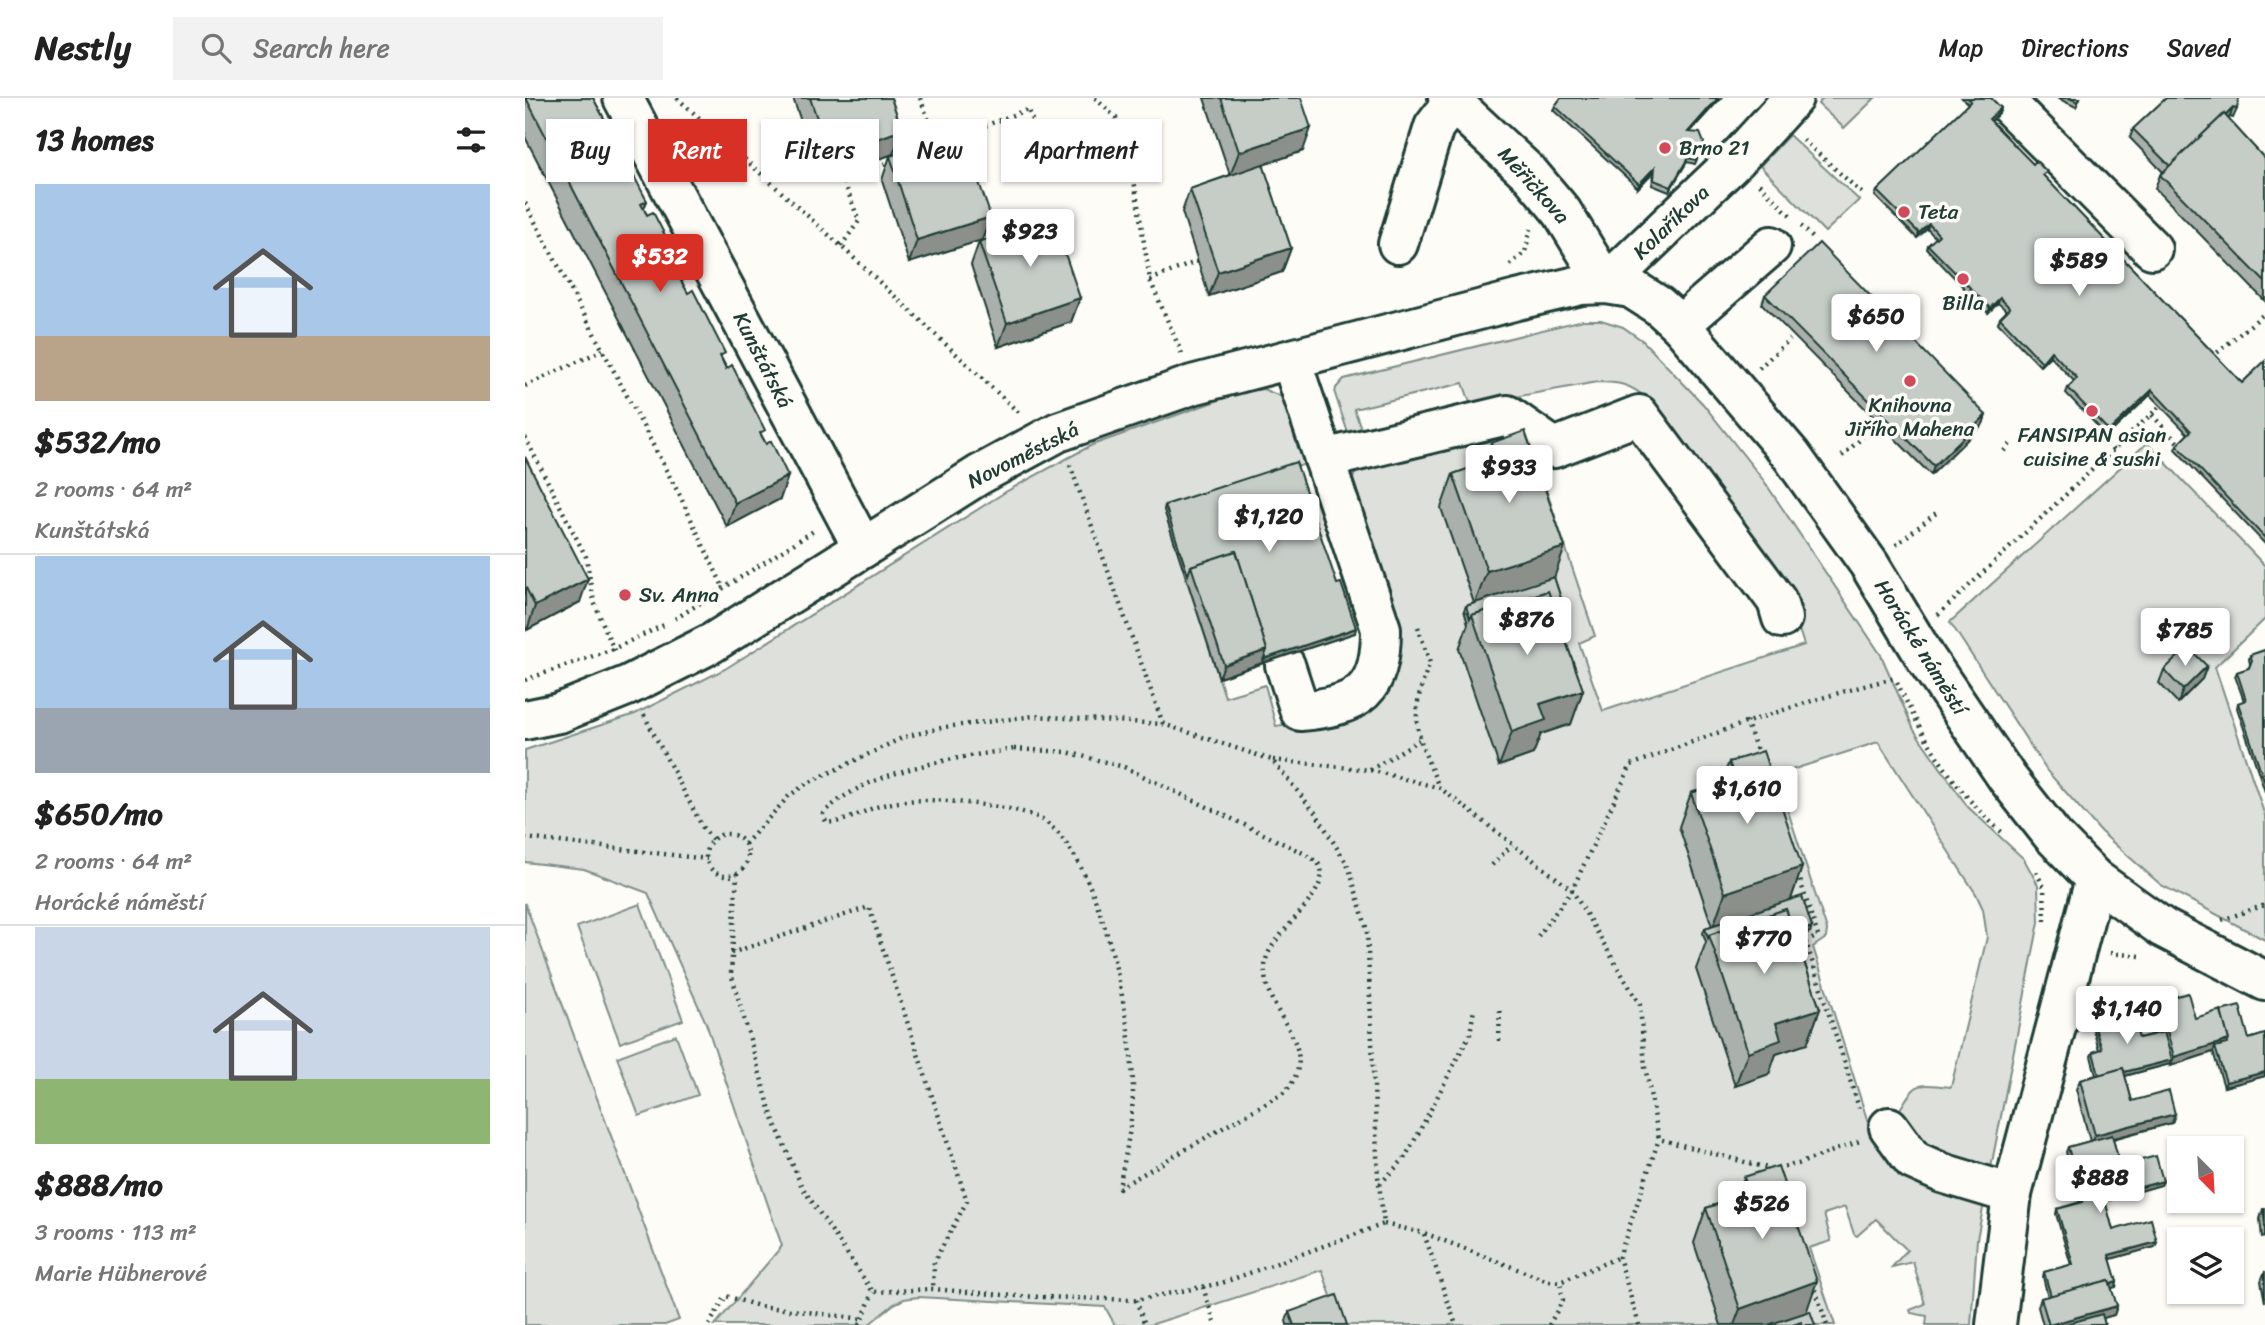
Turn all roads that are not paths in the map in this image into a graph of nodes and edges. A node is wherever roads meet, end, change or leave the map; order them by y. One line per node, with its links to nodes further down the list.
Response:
1 (1793, 98): 8 (street, Kolaříkova)
2 (2002, 98): 7 (street)
3 (1451, 100): 5 (street); 8 (street, Měřičkova)
4 (635, 104): 12 (street, Kunštátská)
5 (1398, 244)
6 (1770, 246): 9 (street)
7 (2152, 249)
8 (1606, 284): 9 (street, Horácké náměstí); 10 (street, Novoměstská)
9 (1680, 326): 16 (street, Horácké náměstí)
10 (1291, 360): 11 (street); 12 (street, Novoměstská)
11 (1324, 459): 13 (street); 14 (street)
12 (863, 548): 15 (street, Novoměstská)
13 (1783, 618)
14 (1285, 665)
15 (525, 720)
16 (2095, 879): 17 (street, Horácké náměstí); 19 (street)
17 (2265, 981)
18 (1873, 1126): 19 (street)
19 (2012, 1194): 20 (street)
20 (1996, 1325)

